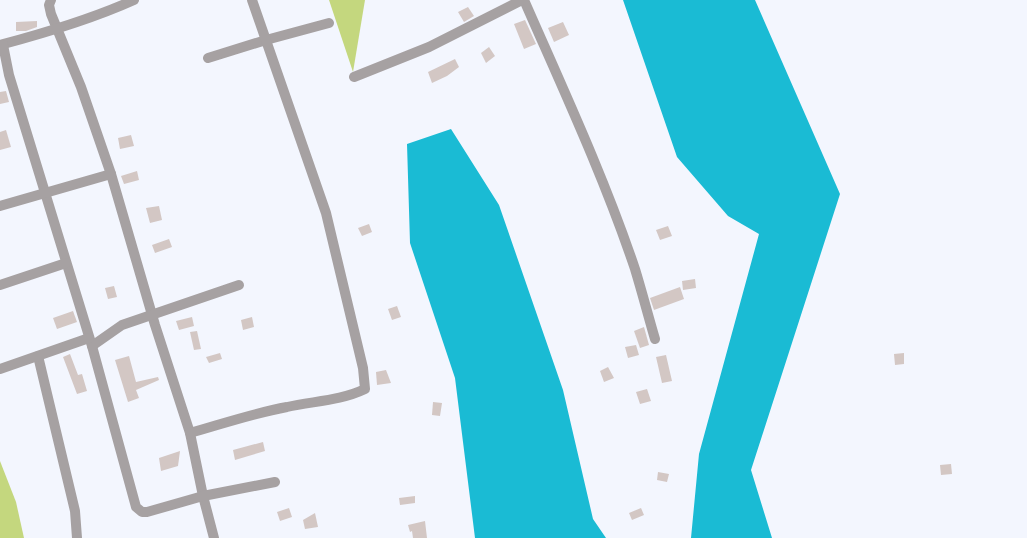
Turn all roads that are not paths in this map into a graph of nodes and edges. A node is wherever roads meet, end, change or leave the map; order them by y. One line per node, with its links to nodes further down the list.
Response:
1 (51, 0): 6 (street)
2 (134, 0): 6 (street)
3 (252, 0): 7 (street)
4 (523, 0): 10 (street); 18 (street)
5 (329, 23): 7 (street)
6 (56, 28): 8 (street); 11 (street)
7 (266, 40): 9 (street); 22 (street)
8 (1, 45): 12 (street)
9 (208, 58)
10 (354, 77)
11 (111, 174): 12 (street); 17 (street)
12 (45, 194): 13 (street); 14 (street)
13 (0, 206)
14 (66, 263): 15 (street); 19 (street)
15 (0, 285)
16 (239, 286): 17 (street)
17 (152, 315): 19 (street); 22 (street)
18 (655, 338)
19 (90, 342): 20 (street); 24 (street)
20 (38, 356): 21 (street); 25 (street)
21 (0, 369)
22 (190, 433): 24 (street)
23 (275, 482): 24 (street)
24 (203, 496): 26 (street)
25 (77, 538)
26 (214, 538)

